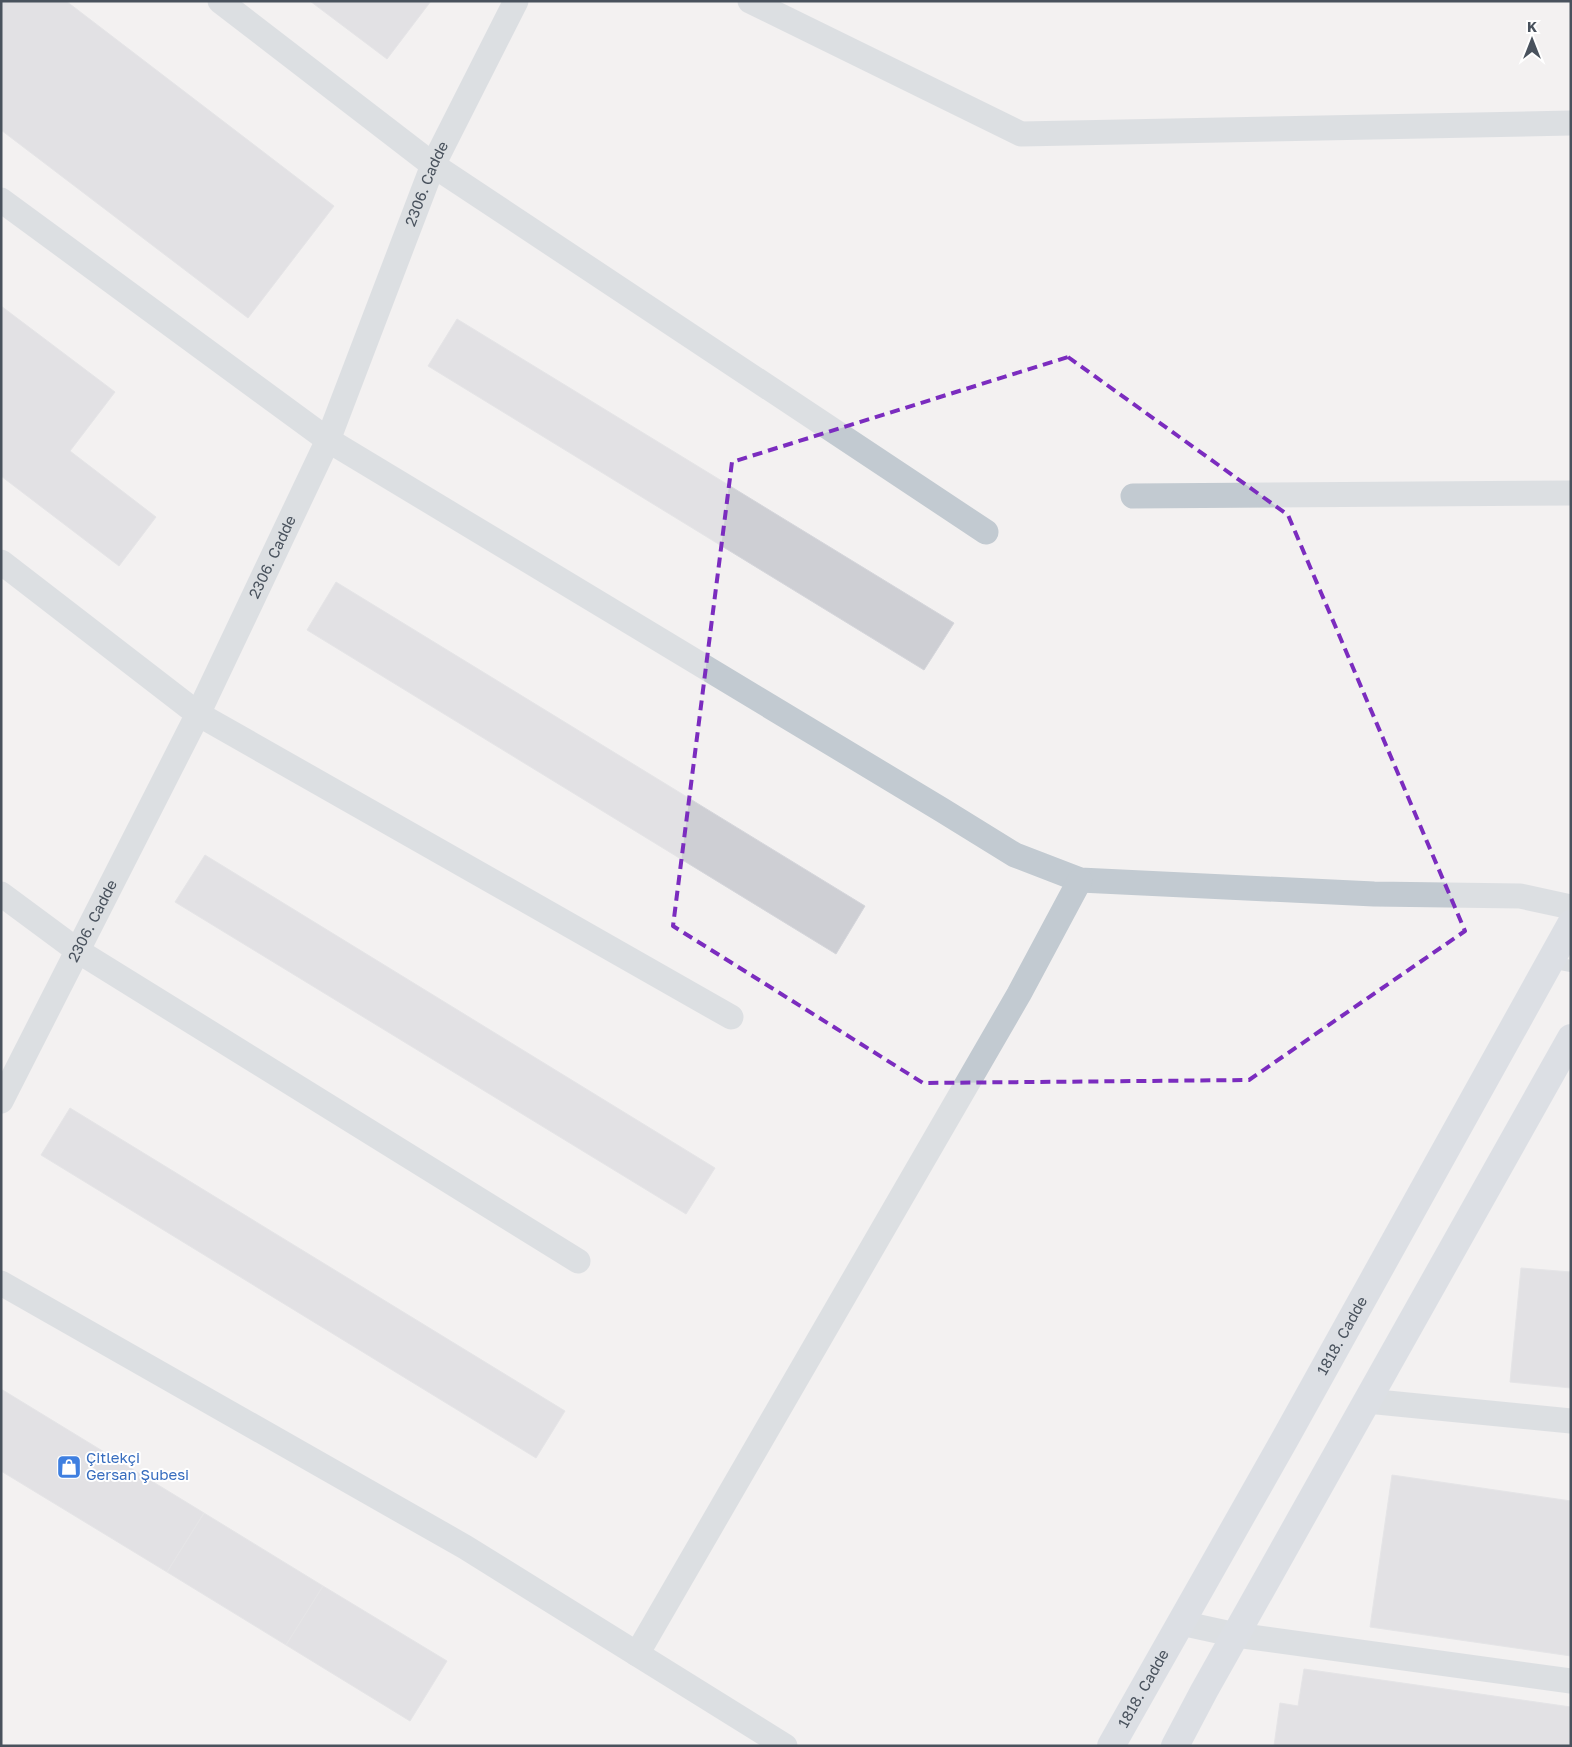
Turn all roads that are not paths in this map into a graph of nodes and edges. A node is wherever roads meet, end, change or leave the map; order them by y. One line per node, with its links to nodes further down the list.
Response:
1 (220, 1): 5 (street)
2 (516, 1): 5 (street, 2306. Cadde)
3 (750, 1): 4 (street)
4 (1571, 123)
5 (434, 165): 7 (street, 2306. Cadde); 10 (street)
6 (1, 200): 7 (street)
7 (328, 440): 12 (street, 2306. Cadde); 13 (street)
8 (1571, 493): 9 (street)
9 (1134, 496)
10 (986, 532)
11 (1, 562): 12 (street)
12 (198, 714): 17 (street, 2306. Cadde); 19 (street)
13 (1080, 880): 15 (street); 28 (street)
14 (1, 894): 17 (street)
15 (1571, 907)
16 (1571, 924): 18 (main road, 1818. Cadde)
17 (78, 951): 21 (street, 2306. Cadde); 22 (street)
18 (1560, 964): 26 (main road, 1818. Cadde)
19 (731, 1017)
20 (1571, 1038): 24 (main road)
21 (1, 1101)
22 (578, 1261)
23 (1, 1283): 28 (street)
24 (1367, 1401): 25 (street); 27 (main road)
25 (1571, 1420)
26 (1181, 1623): 27 (street); 31 (main road, 1818. Cadde)
27 (1236, 1635): 29 (street); 32 (main road)
28 (637, 1654): 30 (street)
29 (1571, 1680)
30 (785, 1746)
31 (1111, 1746)
32 (1175, 1746)

